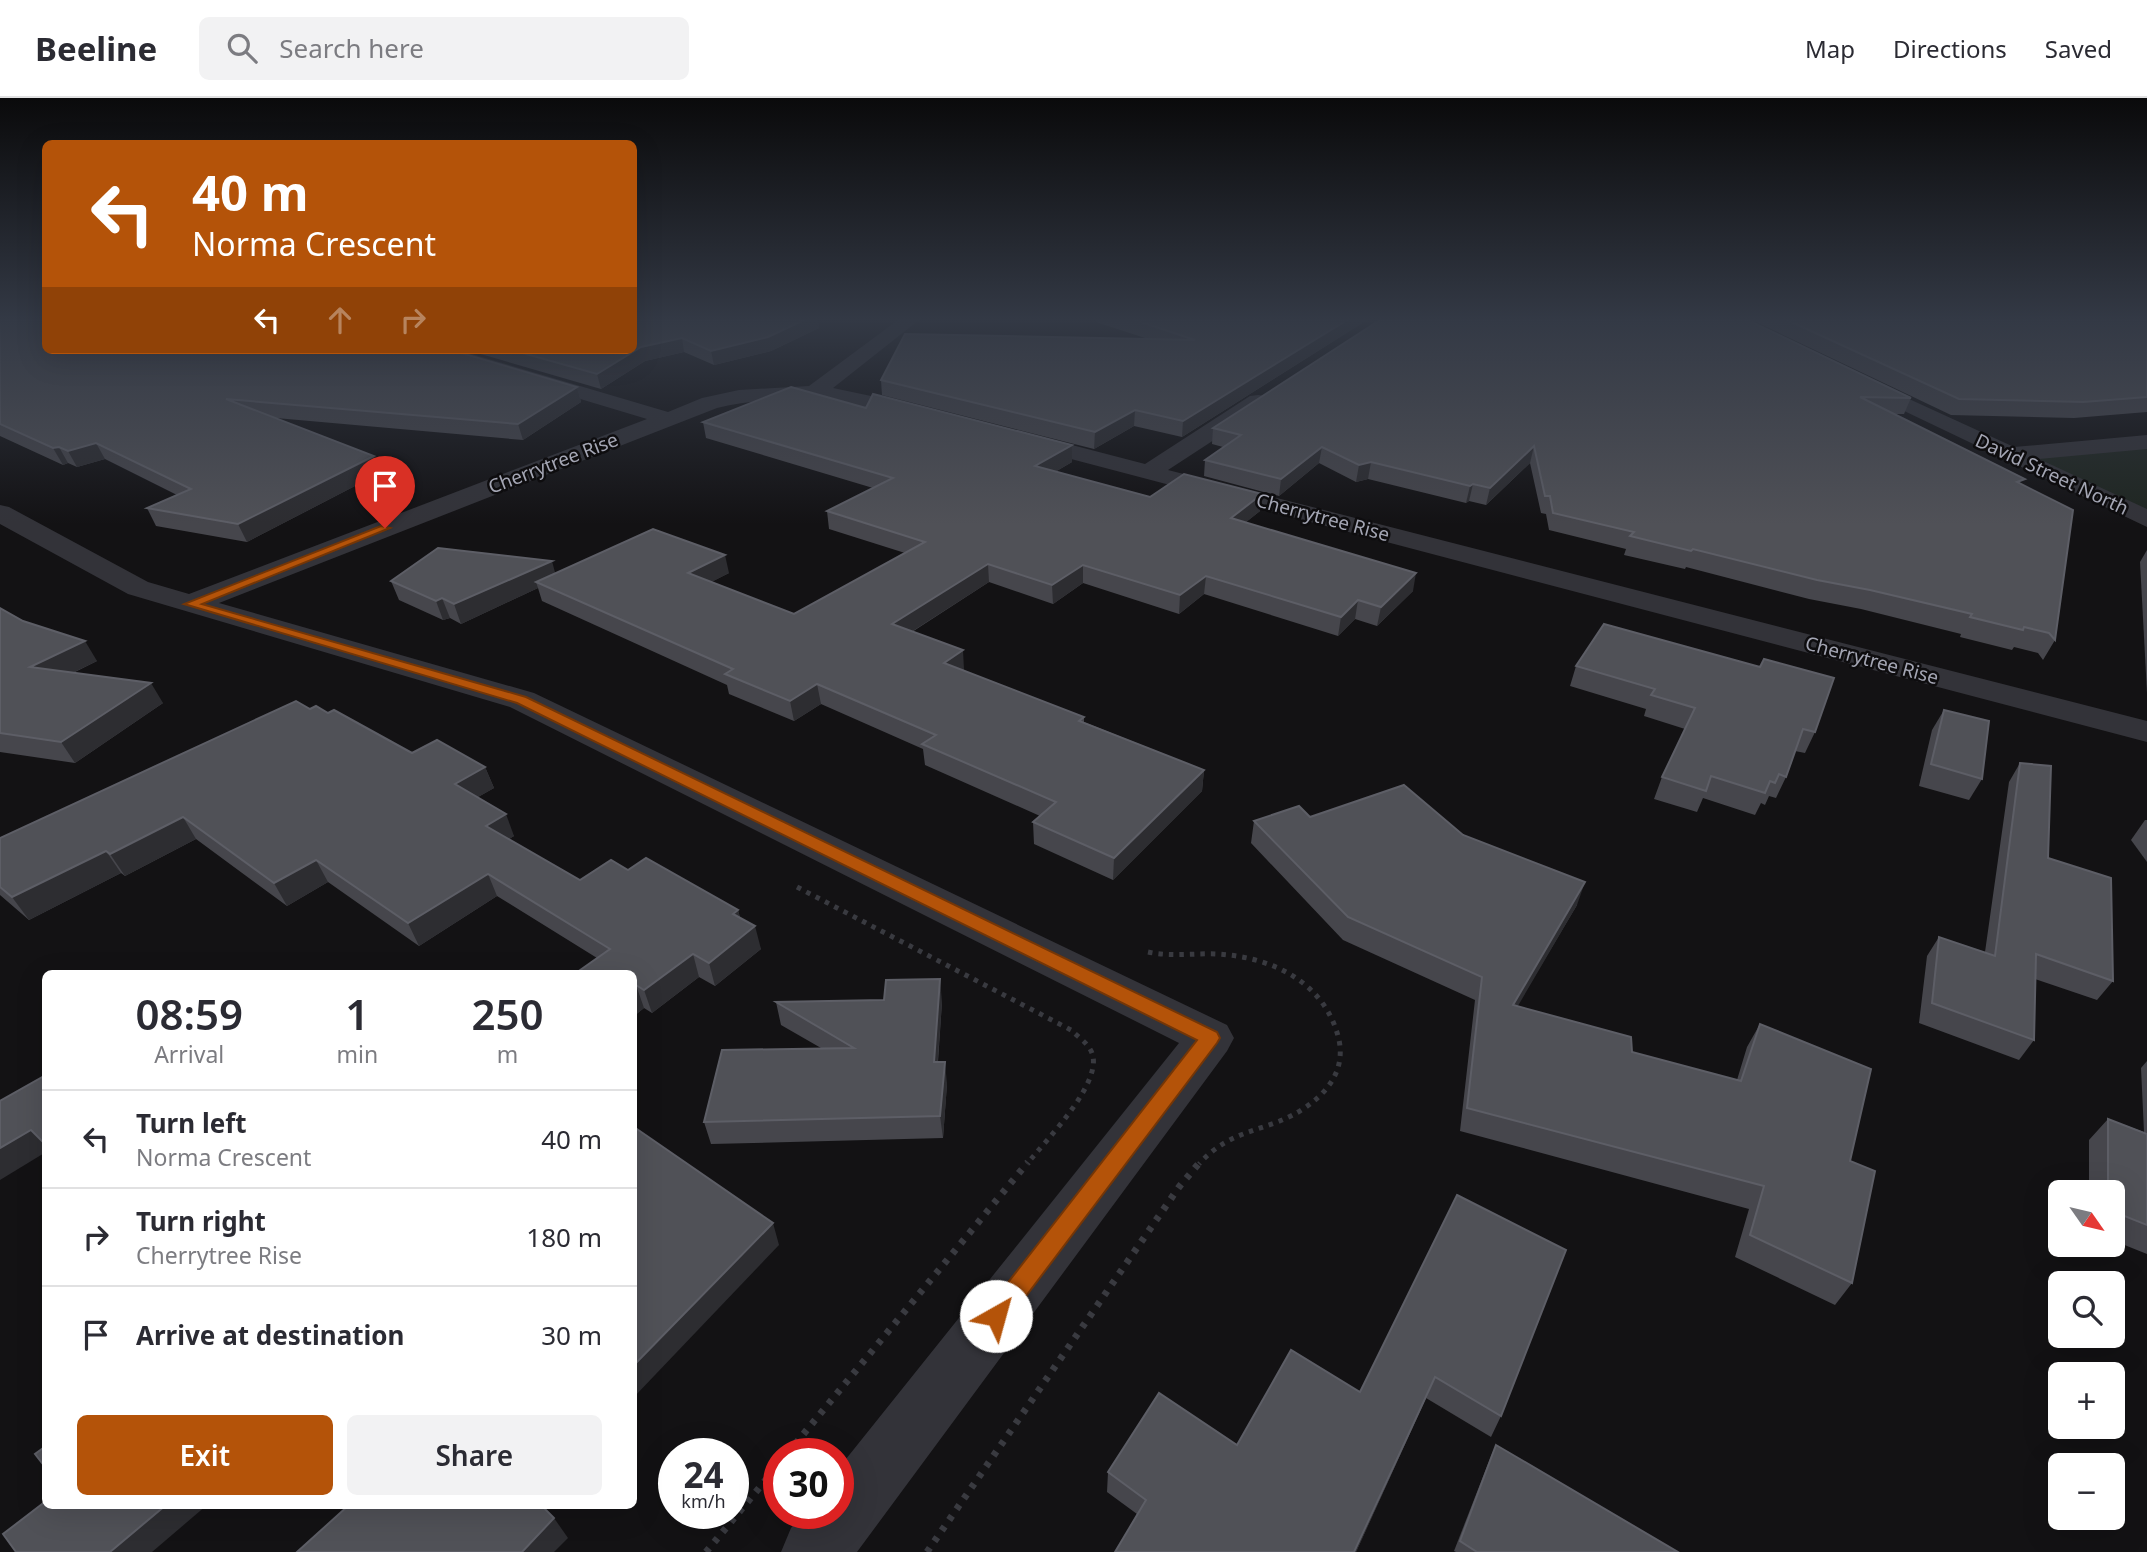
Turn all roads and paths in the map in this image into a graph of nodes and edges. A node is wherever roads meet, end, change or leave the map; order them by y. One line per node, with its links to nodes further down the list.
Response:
1 (564, 388): 7 (street)
2 (820, 388): 5 (street)
3 (1871, 388): 12 (street, David Street North)
4 (1277, 389): 13 (street)
5 (817, 390): 6 (street, Cherrytree Rise); 9 (street, Cherrytree Rise)
6 (726, 398): 7 (street); 8 (street, Cherrytree Rise)
7 (605, 400): 8 (street)
8 (666, 418): 16 (street, Cherrytree Rise)
9 (949, 420)
10 (1001, 434): 13 (street, Cherrytree Rise)
11 (2147, 442): 12 (street)
12 (2009, 454): 15 (street, David Street North)
13 (1147, 472): 17 (street, Cherrytree Rise)
14 (0, 513): 16 (street)
15 (2147, 519)
16 (190, 604): 23 (street)
17 (2147, 732)
18 (786, 882): 20 (path)
19 (1142, 950): 24 (path)
20 (800, 1438)
21 (763, 1483): 22 (path)
22 (706, 1552)
23 (815, 1552)
24 (927, 1552)

